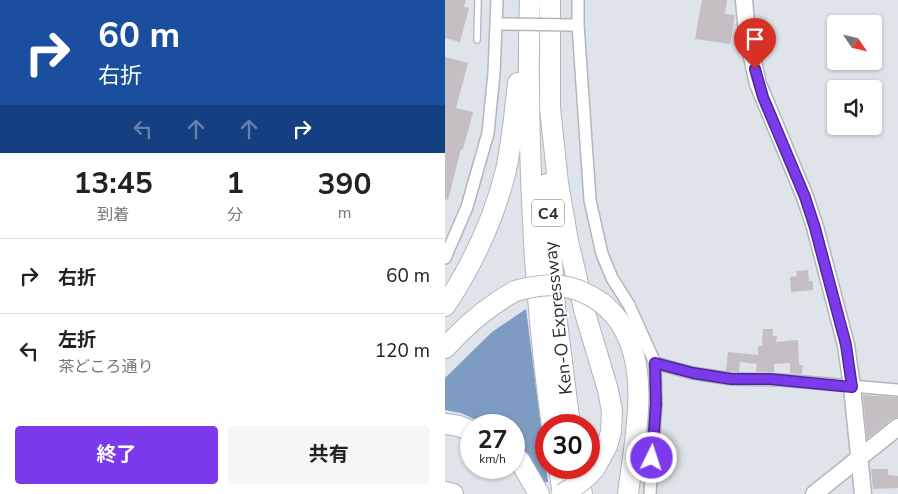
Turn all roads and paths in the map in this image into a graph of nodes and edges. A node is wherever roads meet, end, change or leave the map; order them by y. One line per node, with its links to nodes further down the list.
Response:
1 (478, 0): 10 (lane)
2 (497, 0): 8 (street)
3 (526, 0): 12 (highway)
4 (530, 0): 17 (highway, Ken-O Expressway / C4)
5 (548, 0): 18 (highway, Ken-O Expressway / C4); 22 (highway)
6 (578, 0): 9 (street)
7 (744, 0): 15 (street)
8 (499, 24): 9 (street, bridge); 11 (street)
9 (575, 25): 14 (street)
10 (477, 40)
11 (445, 258)
12 (445, 306)
13 (445, 348): 33 (highway, bridge)
14 (655, 363): 15 (street); 34 (street)
15 (852, 387): 16 (street); 23 (street)
16 (898, 390)
17 (551, 414)
18 (570, 414)
19 (445, 424): 20 (highway)
20 (460, 426)
21 (898, 427): 23 (street)
22 (600, 453)
23 (859, 458): 35 (street); 36 (street)
24 (525, 470): 30 (highway)
25 (561, 479): 31 (highway)
26 (584, 479): 32 (highway)
27 (586, 479): 31 (highway, bridge)
28 (445, 492): 29 (highway)
29 (453, 494)
30 (539, 494)
31 (563, 494)
32 (582, 494)
33 (628, 494)
34 (650, 494)
35 (815, 494)
36 (863, 494)

